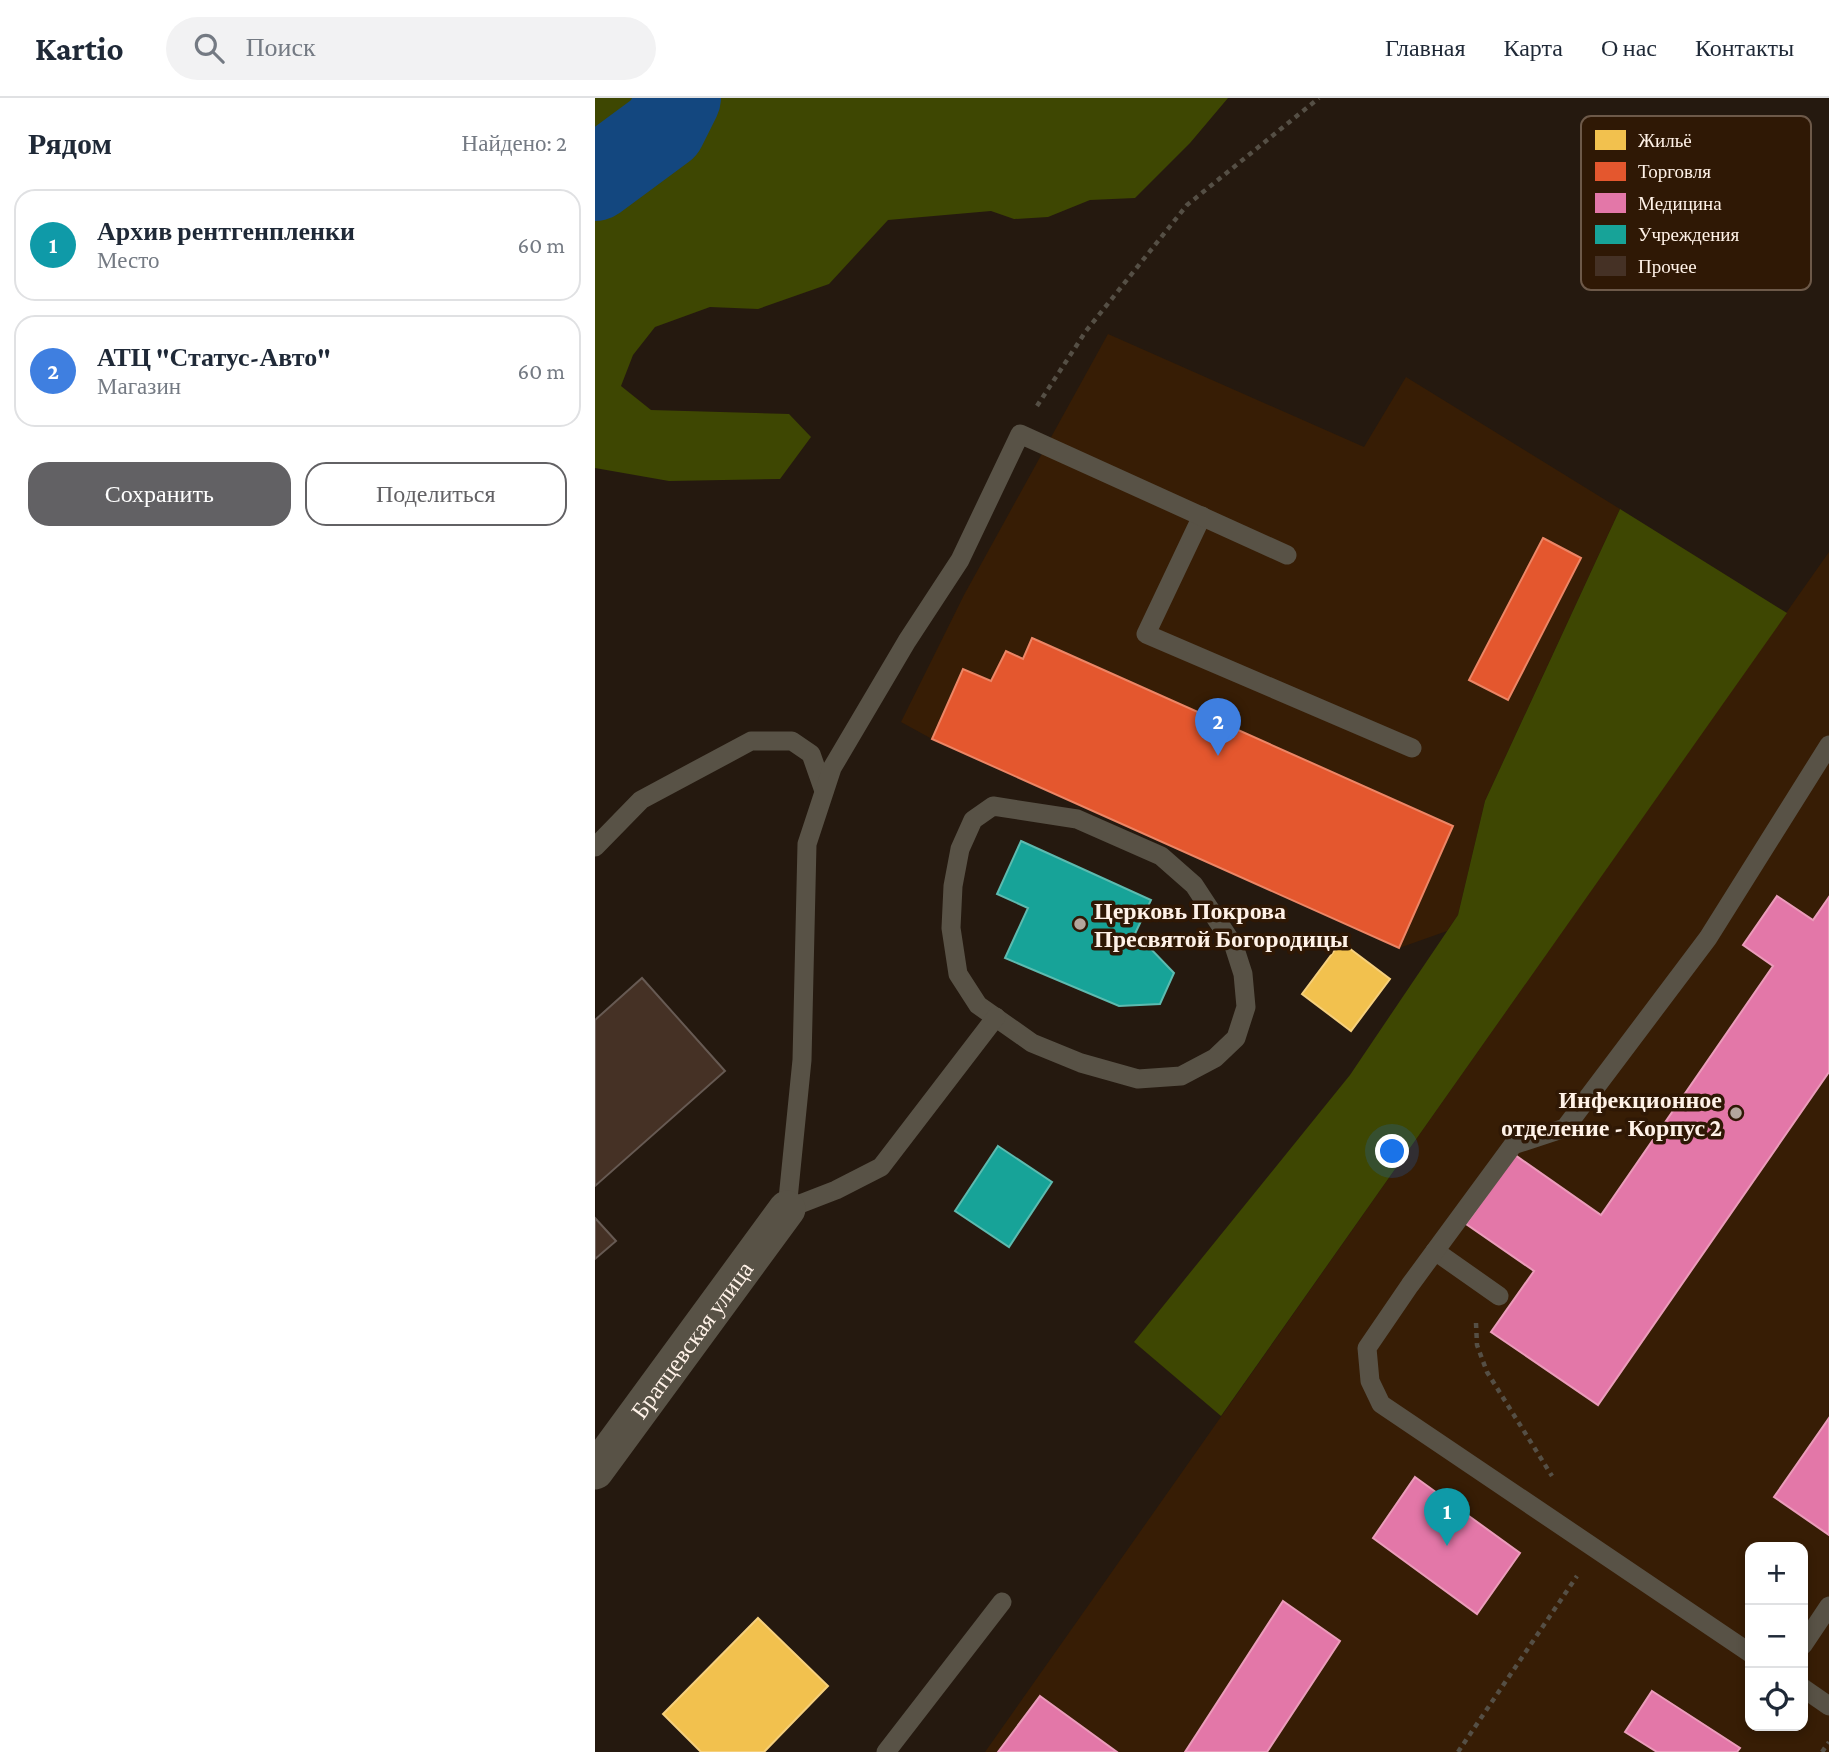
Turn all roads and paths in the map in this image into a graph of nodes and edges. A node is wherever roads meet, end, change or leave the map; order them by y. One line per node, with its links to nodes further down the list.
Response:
1 (1319, 98): 2 (path)
2 (1020, 434): 3 (lane); 7 (lane)
3 (1202, 516): 4 (lane); 6 (lane)
4 (1287, 555)
5 (1829, 745): 11 (lane)
6 (1412, 748)
7 (824, 791): 8 (lane); 10 (lane)
8 (595, 846)
9 (996, 1017): 9 (lane); 10 (lane)
10 (787, 1209): 13 (street, Братцевская улица)
11 (1436, 1251): 12 (lane); 17 (lane)
12 (1499, 1296)
13 (595, 1471)
14 (1002, 1602): 21 (lane)
15 (1829, 1605): 16 (lane)
16 (1808, 1637)
17 (1745, 1650)
18 (1808, 1692): 19 (lane)
19 (1829, 1706)
20 (1829, 1742): 22 (path)
21 (886, 1752)
22 (1822, 1752)

